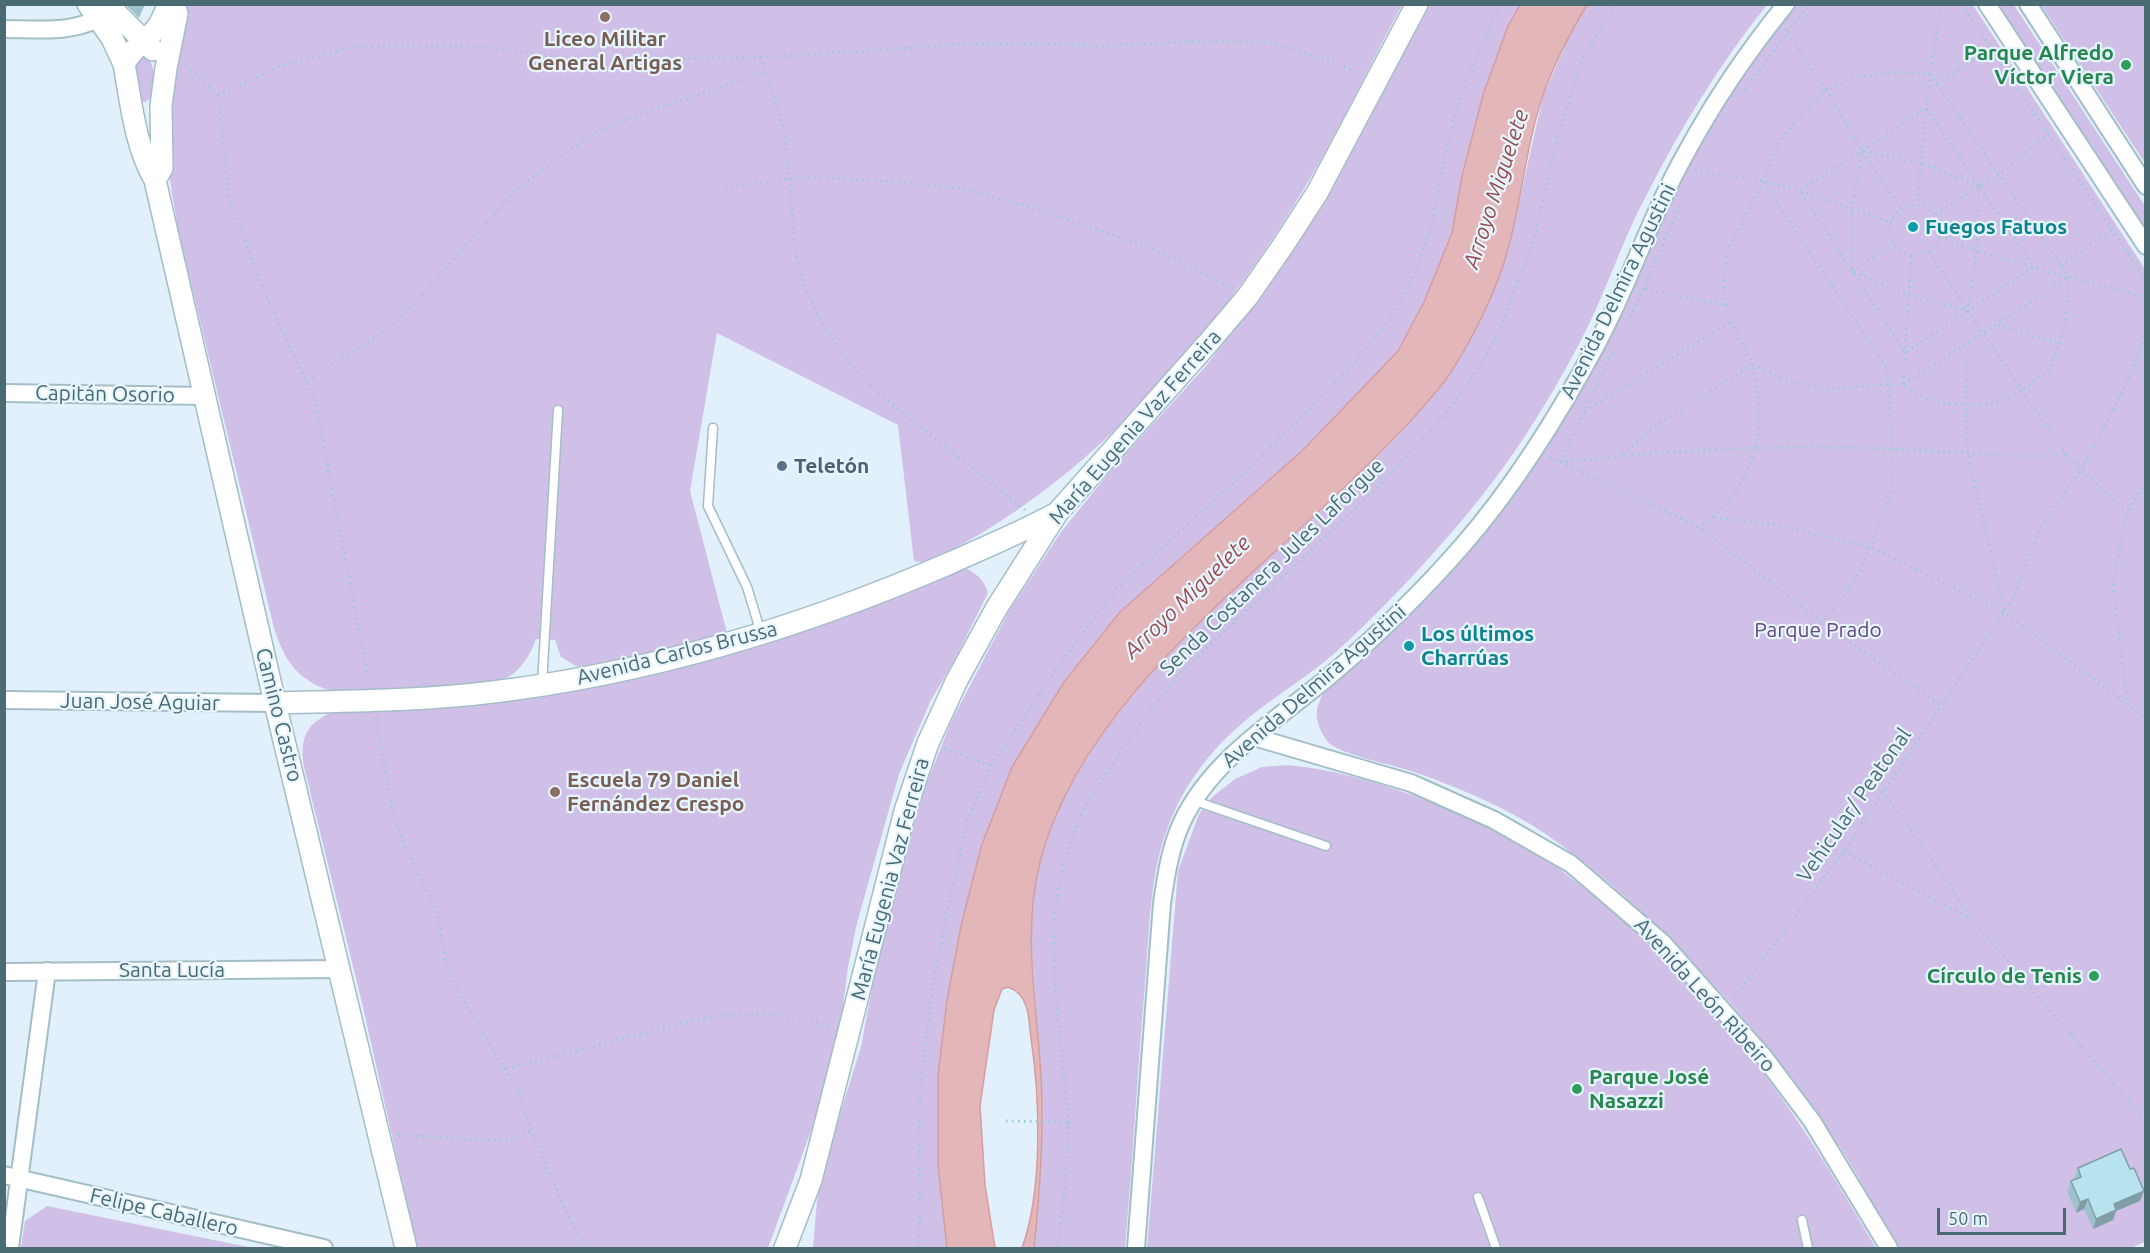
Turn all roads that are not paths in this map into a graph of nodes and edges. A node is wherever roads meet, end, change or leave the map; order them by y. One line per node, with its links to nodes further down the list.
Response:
1 (173, 4): 8 (street, Camino Castro); 9 (street, Camino Castro)
2 (1417, 4): 20 (street, María Eugenia Vaz Ferreira)
3 (1786, 4): 25 (street, Avenida Delmira Agustini)
4 (1987, 4): 15 (street)
5 (2028, 4): 14 (street)
6 (101, 9): 7 (street); 8 (street); 10 (street)
7 (4, 29)
8 (143, 40): 9 (street); 10 (street, Camino Castro)
9 (168, 59): 12 (street, Camino Castro)
10 (124, 64): 11 (street, Camino Castro)
11 (132, 105): 12 (street); 13 (street, Camino Castro)
12 (161, 106): 13 (street, Camino Castro)
13 (155, 180): 17 (street, Camino Castro)
14 (2145, 186)
15 (2145, 246)
16 (4, 393): 17 (street, Capitán Osorio)
17 (206, 396): 24 (street, Camino Castro)
18 (558, 410): 22 (lane)
19 (713, 428): 21 (lane)
20 (1049, 518): 21 (street, Avenida Carlos Brussa); 37 (street, María Eugenia Vaz Ferreira)
21 (761, 634): 22 (street, Avenida Carlos Brussa)
22 (542, 685): 24 (street, Avenida Carlos Brussa)
23 (4, 700): 24 (street, Juan José Aguiar)
24 (275, 703): 28 (street, Camino Castro)
25 (1254, 736): 26 (street, Avenida Delmira Agustini); 41 (street, Avenida León Ribeiro)
26 (1195, 801): 27 (lane); 38 (street, Avenida Delmira Agustini)
27 (1326, 846)
28 (339, 969): 29 (street, Santa Lucía); 36 (street, Camino Castro)
29 (47, 971): 30 (street, Santa Lucía); 31 (street)
30 (4, 972)
31 (12, 1177): 34 (street); 35 (street, Felipe Caballero)
32 (1478, 1197): 39 (lane)
33 (1802, 1220): 40 (lane)
34 (10, 1248)
35 (324, 1248)
36 (406, 1248)
37 (785, 1248)
38 (1136, 1248)
39 (1496, 1248)
40 (1808, 1248)
41 (1889, 1248)

